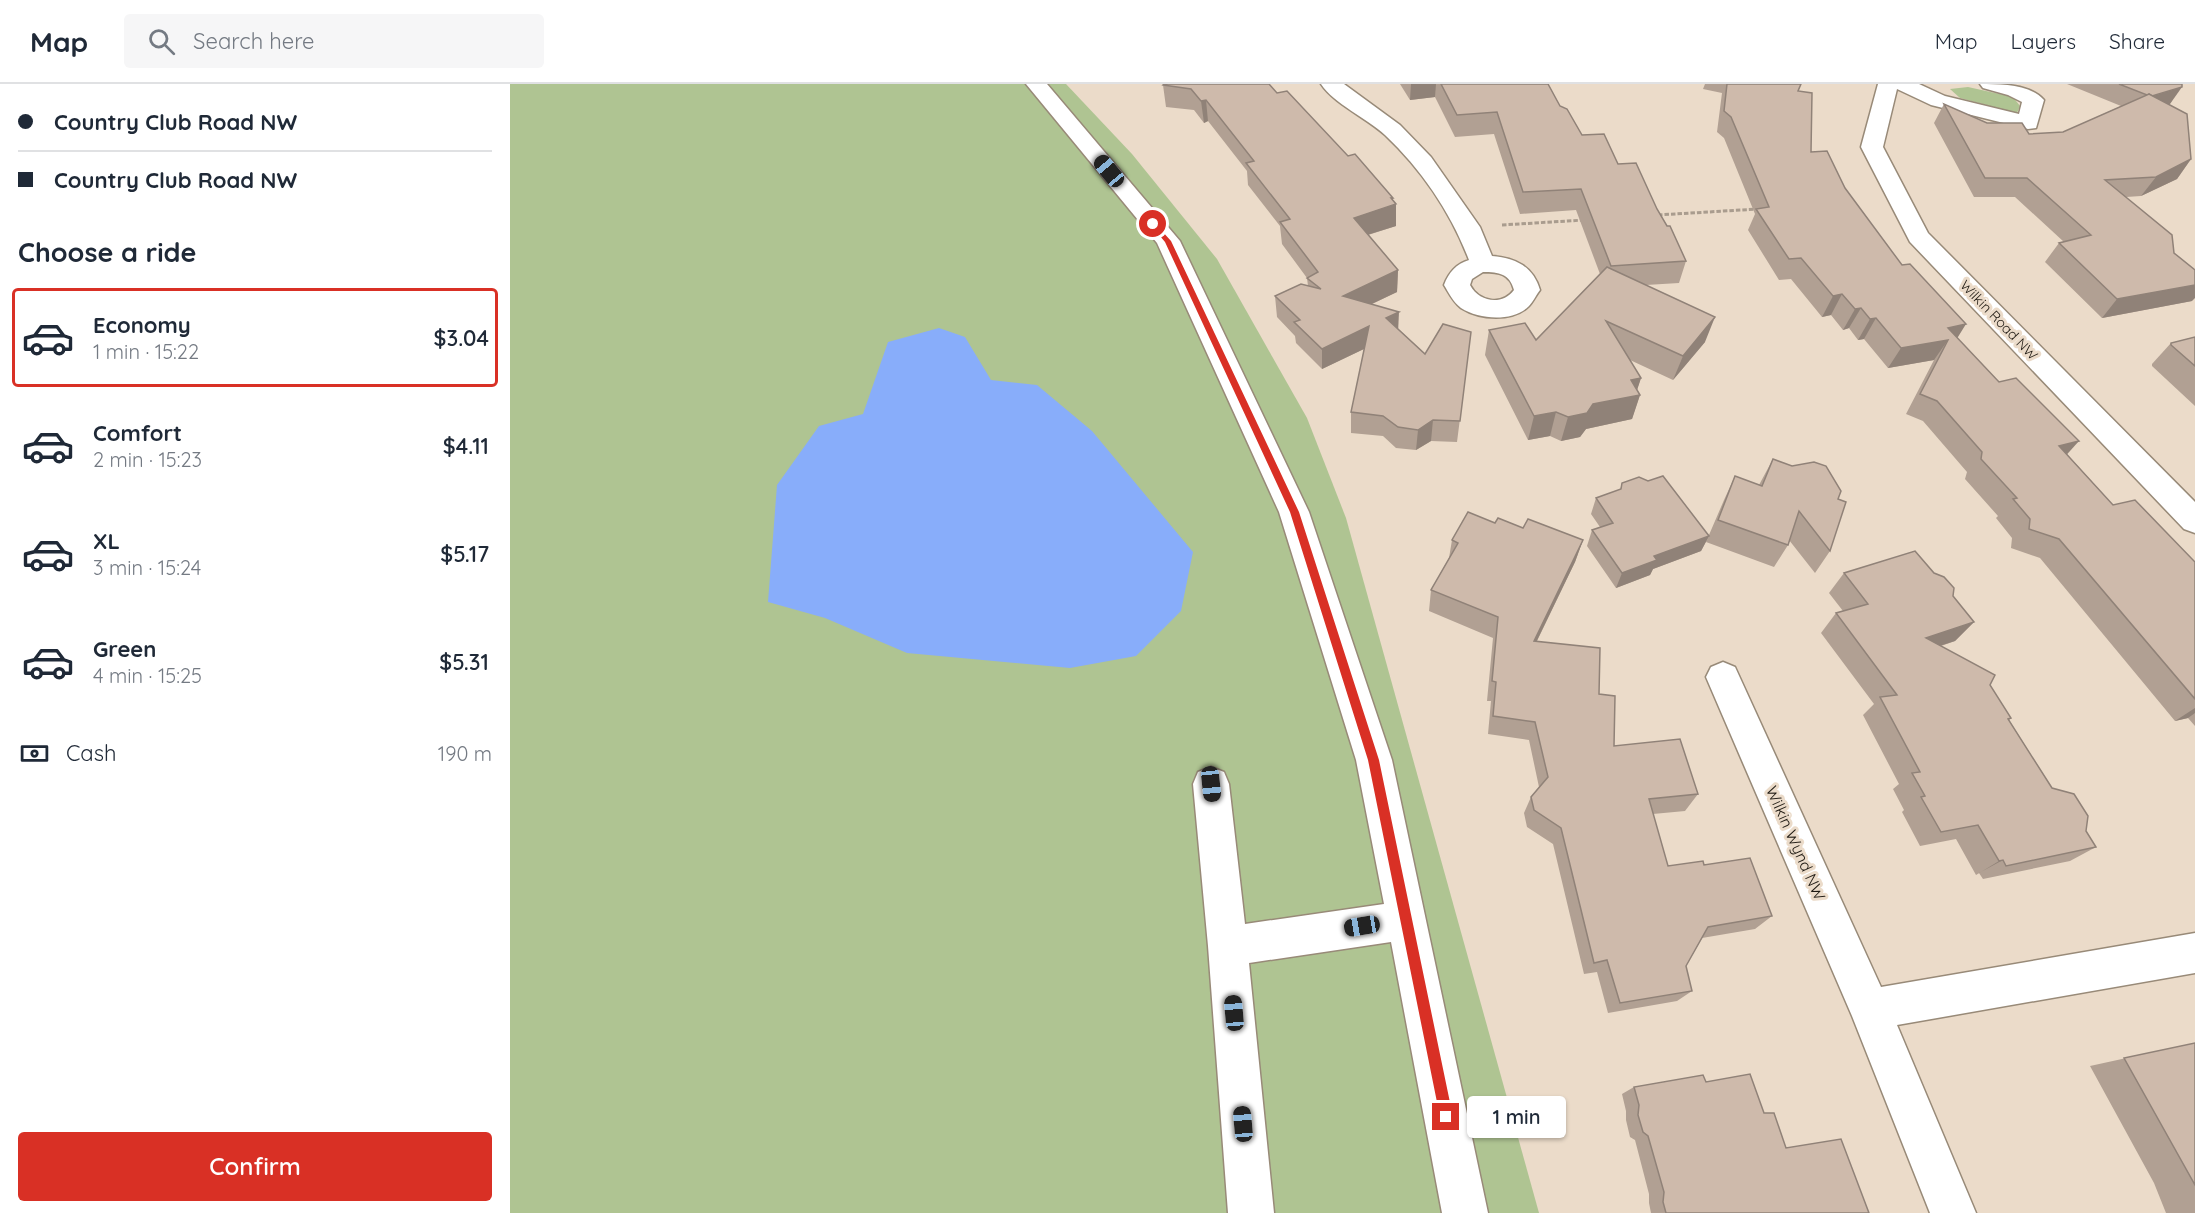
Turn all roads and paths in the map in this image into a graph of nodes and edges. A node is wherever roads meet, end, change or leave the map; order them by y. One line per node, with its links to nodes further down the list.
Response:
1 (1036, 84): 14 (street)
2 (1331, 84): 9 (street)
3 (1888, 84): 11 (street, Wilkin Road NW)
4 (1903, 84): 5 (street)
5 (1990, 84)
6 (1760, 209): 7 (path)
7 (1655, 216)
8 (1585, 220): 9 (path)
9 (1468, 227): 10 (street)
10 (1483, 264)
11 (2195, 521)
12 (1723, 677): 17 (street, Wilkin Wynd NW)
13 (1211, 784): 15 (street)
14 (1407, 920): 15 (street); 19 (street)
15 (1228, 946): 18 (street)
16 (2195, 954): 17 (street)
17 (1870, 1009): 20 (street, Wilkin Wynd NW)
18 (1251, 1213)
19 (1465, 1213)
20 (1953, 1213)

